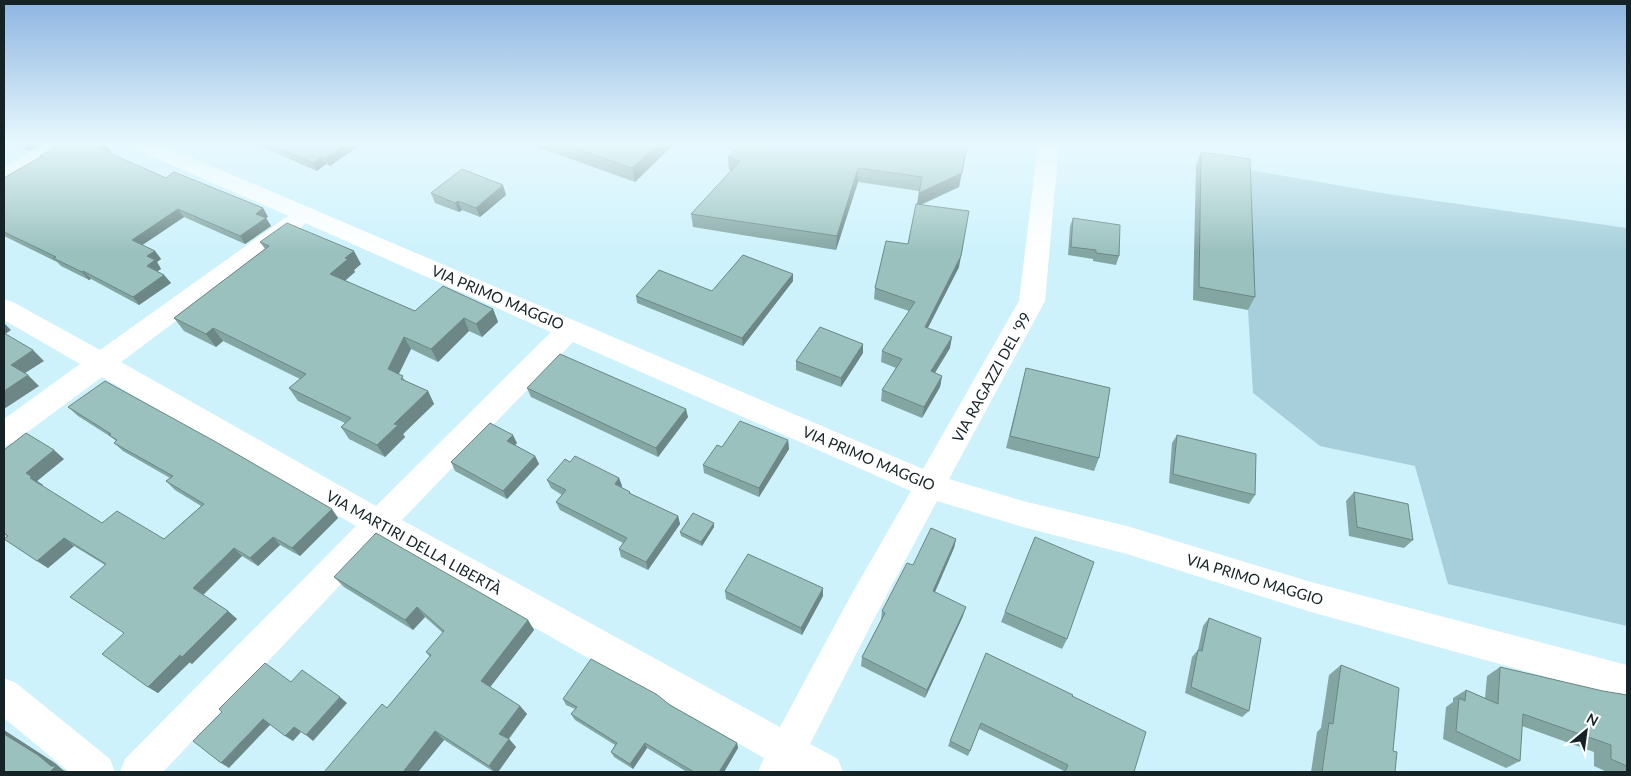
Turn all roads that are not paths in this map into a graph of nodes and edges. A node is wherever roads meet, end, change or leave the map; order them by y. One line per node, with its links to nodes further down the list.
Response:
1 (227, 180): 3 (street, VIA PRIMO MAGGIO)
2 (1045, 180): 8 (street, VIA RAGAZZI DEL '99)
3 (306, 214): 5 (street, VIA PRIMO MAGGIO); 6 (street)
4 (4, 308): 6 (street, VIA MARTIRI DELLA LIBERTÀ)
5 (571, 328): 8 (street, VIA PRIMO MAGGIO); 9 (street)
6 (101, 363): 7 (street); 9 (street, VIA MARTIRI DELLA LIBERTÀ)
7 (4, 434)
8 (931, 486): 10 (street, VIA PRIMO MAGGIO); 12 (street, VIA RAGAZZI DEL '99)
9 (379, 523): 12 (street, VIA MARTIRI DELLA LIBERTÀ); 14 (street)
10 (1627, 682)
11 (4, 695): 13 (street)
12 (782, 762): 15 (street, VIA MARTIRI DELLA LIBERTÀ)
13 (97, 772)
14 (138, 772)
15 (825, 772)

